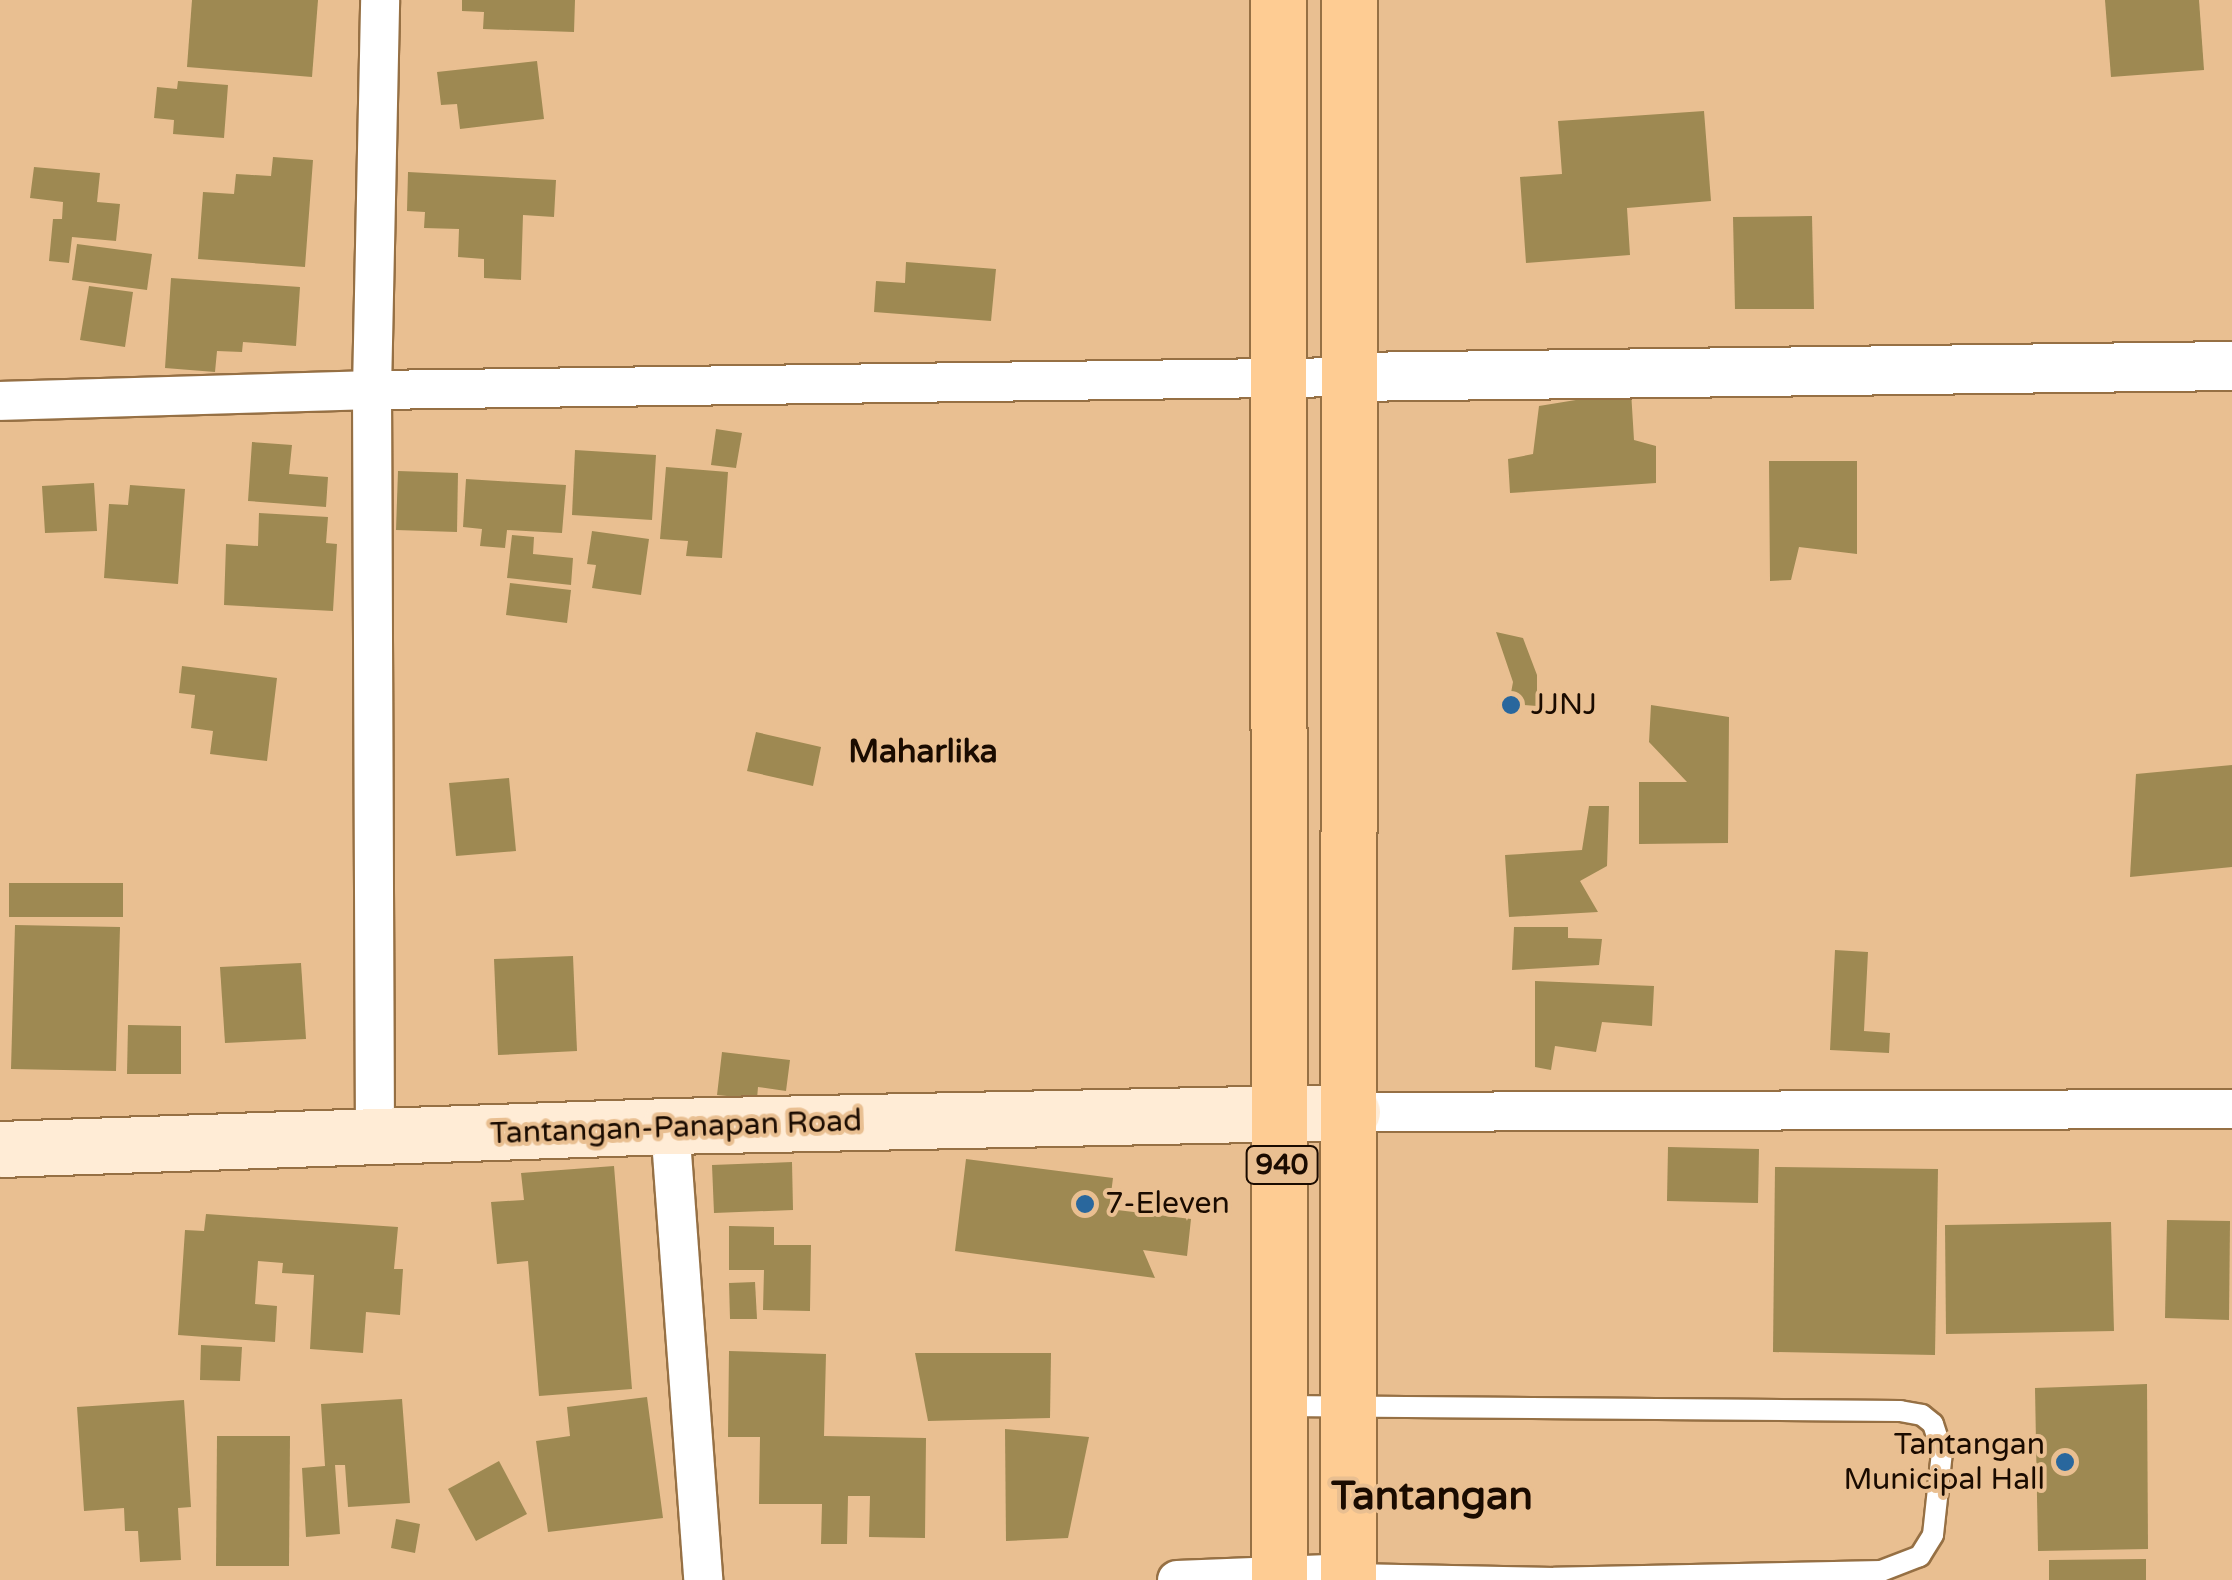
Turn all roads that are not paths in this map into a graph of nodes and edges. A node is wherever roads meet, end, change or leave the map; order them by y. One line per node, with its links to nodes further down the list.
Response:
1 (380, 0): 7 (street)
2 (1278, 0): 6 (highway, 940)
3 (1349, 0): 5 (highway, 940)
4 (2232, 366): 5 (street)
5 (1348, 377): 6 (street); 10 (highway, 940)
6 (1277, 378): 7 (street); 11 (highway, 940)
7 (372, 390): 8 (street); 13 (street)
8 (0, 401)
9 (2232, 1109): 10 (street)
10 (1352, 1112): 11 (main road, Tantangan-Panapan Road); 16 (highway, 940)
11 (1282, 1113): 12 (main road, Tantangan-Panapan Road); 15 (highway, 940)
12 (670, 1126): 13 (main road, Tantangan-Panapan Road); 19 (street)
13 (374, 1137): 14 (main road, Tantangan-Panapan Road)
14 (0, 1150)
15 (1281, 1406): 16 (lane); 18 (highway, 940)
16 (1352, 1408): 17 (highway, 940); 17 (lane)
17 (1348, 1577): 18 (street)
18 (1279, 1578): 20 (street)
19 (702, 1580)
20 (1178, 1580)

